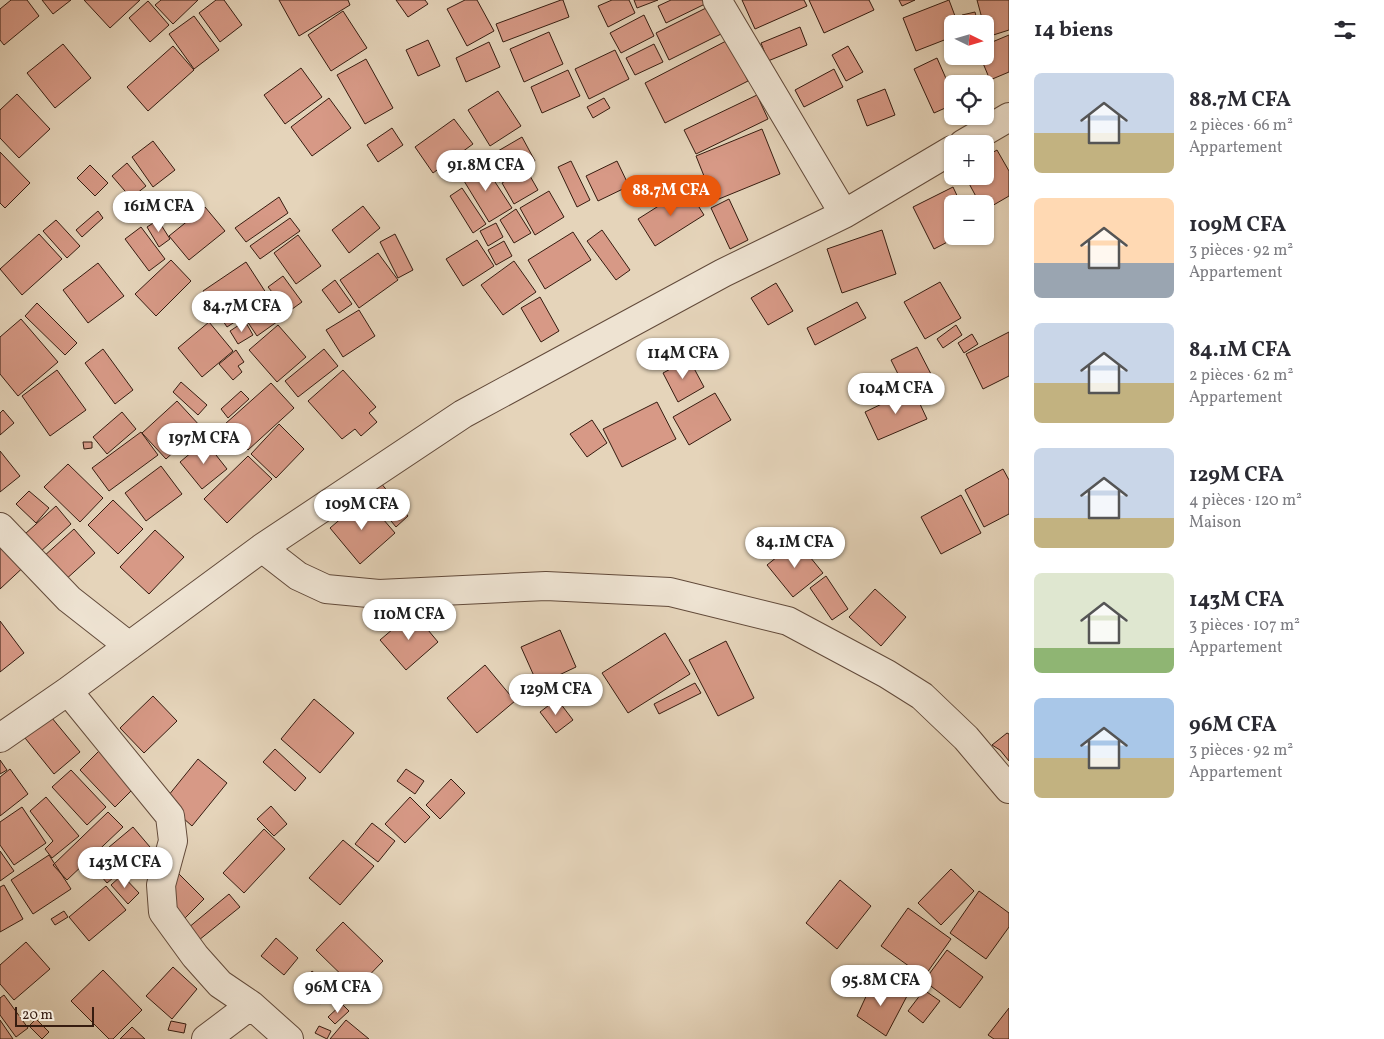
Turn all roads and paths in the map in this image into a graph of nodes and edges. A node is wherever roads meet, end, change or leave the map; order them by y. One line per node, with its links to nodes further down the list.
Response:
1 (718, 0): 5 (street)
2 (1009, 117): 3 (street)
3 (978, 135)
4 (944, 155): 5 (street)
5 (844, 214): 7 (street)
6 (0, 527): 8 (street)
7 (262, 548): 8 (street); 11 (street)
8 (130, 646): 9 (street)
9 (68, 691): 10 (street); 12 (street)
10 (0, 738)
11 (1009, 789)
12 (251, 1005): 13 (street); 14 (street)
13 (206, 1039)
14 (289, 1039)

